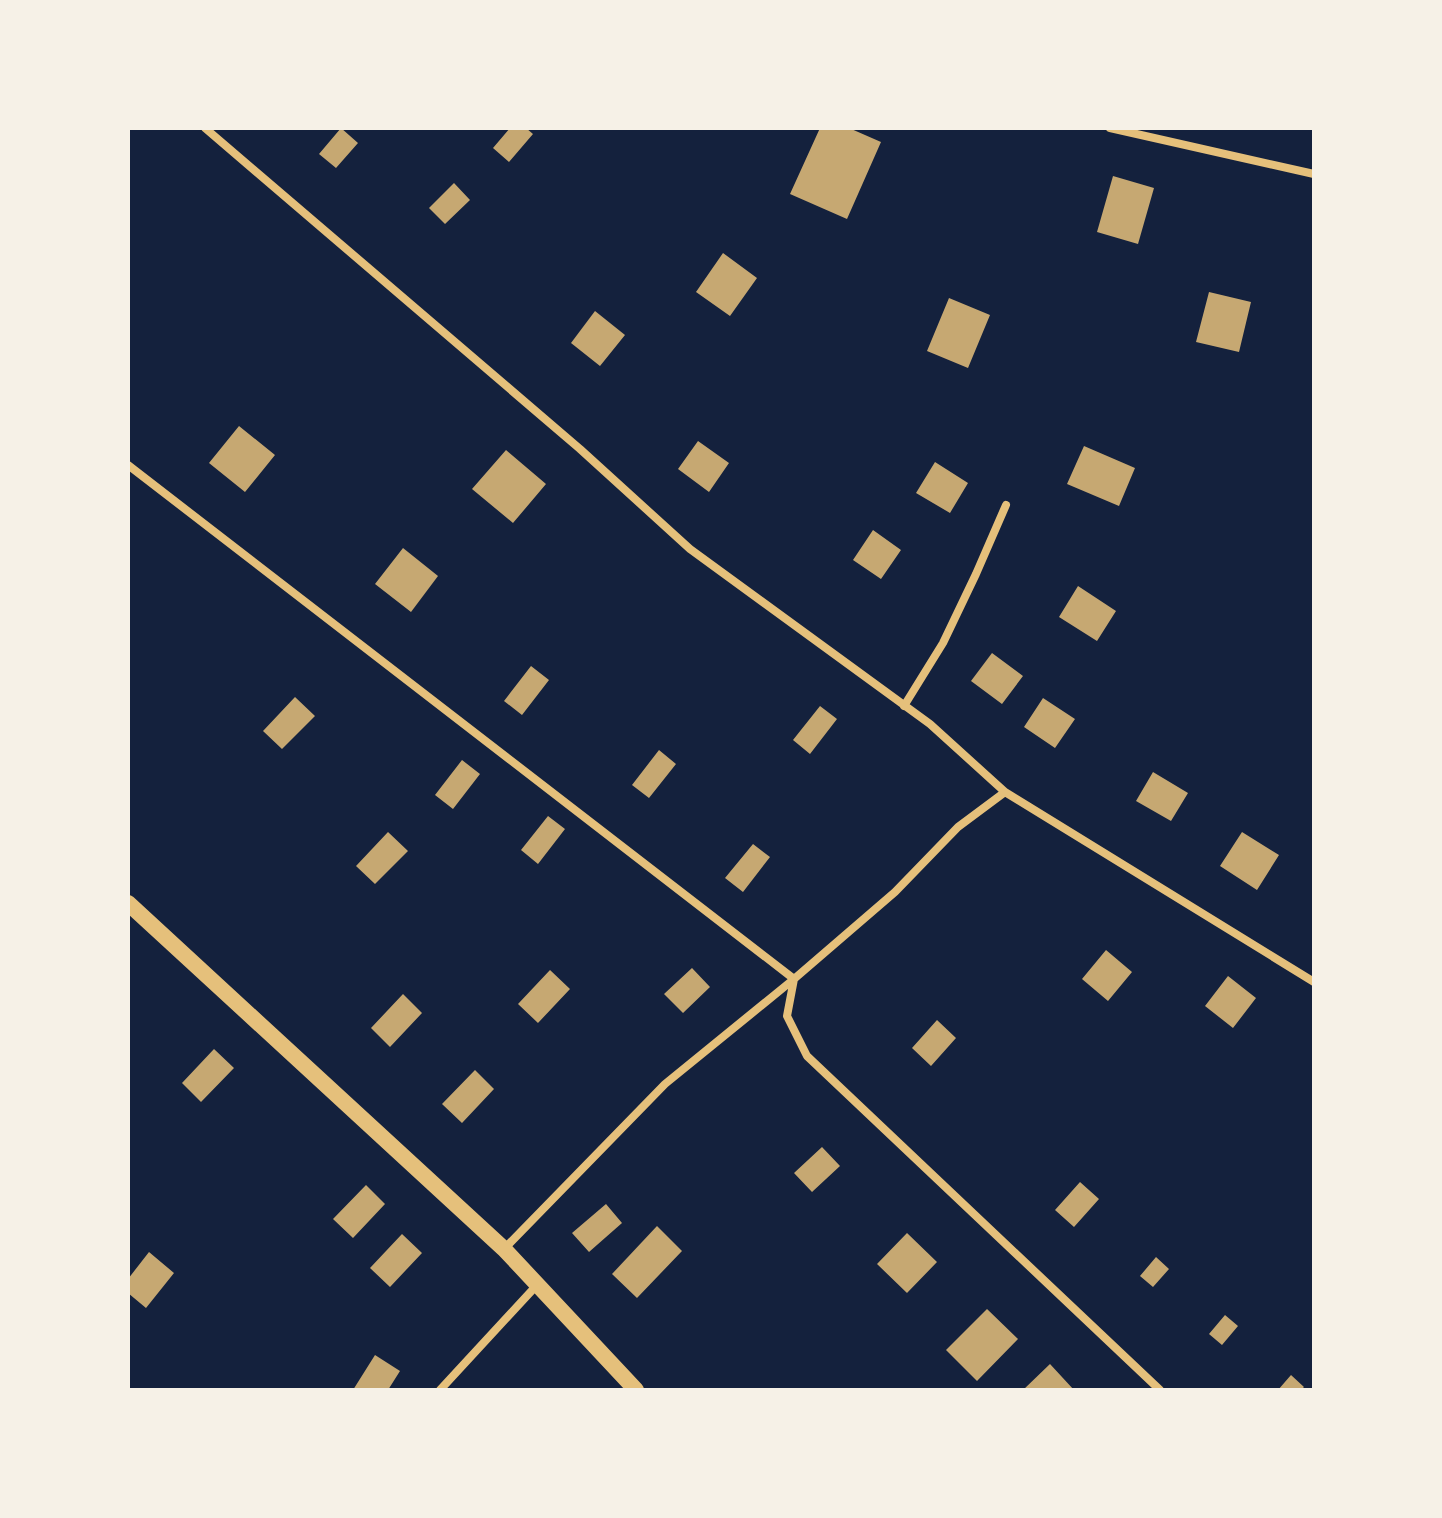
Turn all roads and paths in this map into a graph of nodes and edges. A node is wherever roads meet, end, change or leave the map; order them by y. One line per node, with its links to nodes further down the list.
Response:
1 (205, 128): 6 (street)
2 (1116, 129): 3 (street)
3 (1314, 174)
4 (128, 465): 9 (street)
5 (1006, 505): 6 (street)
6 (904, 706): 7 (street)
7 (1005, 792): 9 (street); 10 (street)
8 (128, 903): 11 (main road)
9 (794, 979): 11 (street); 15 (street)
10 (1314, 982)
11 (504, 1249): 12 (main road)
12 (537, 1284): 13 (street); 14 (main road)
13 (440, 1390)
14 (636, 1390)
15 (1160, 1390)

